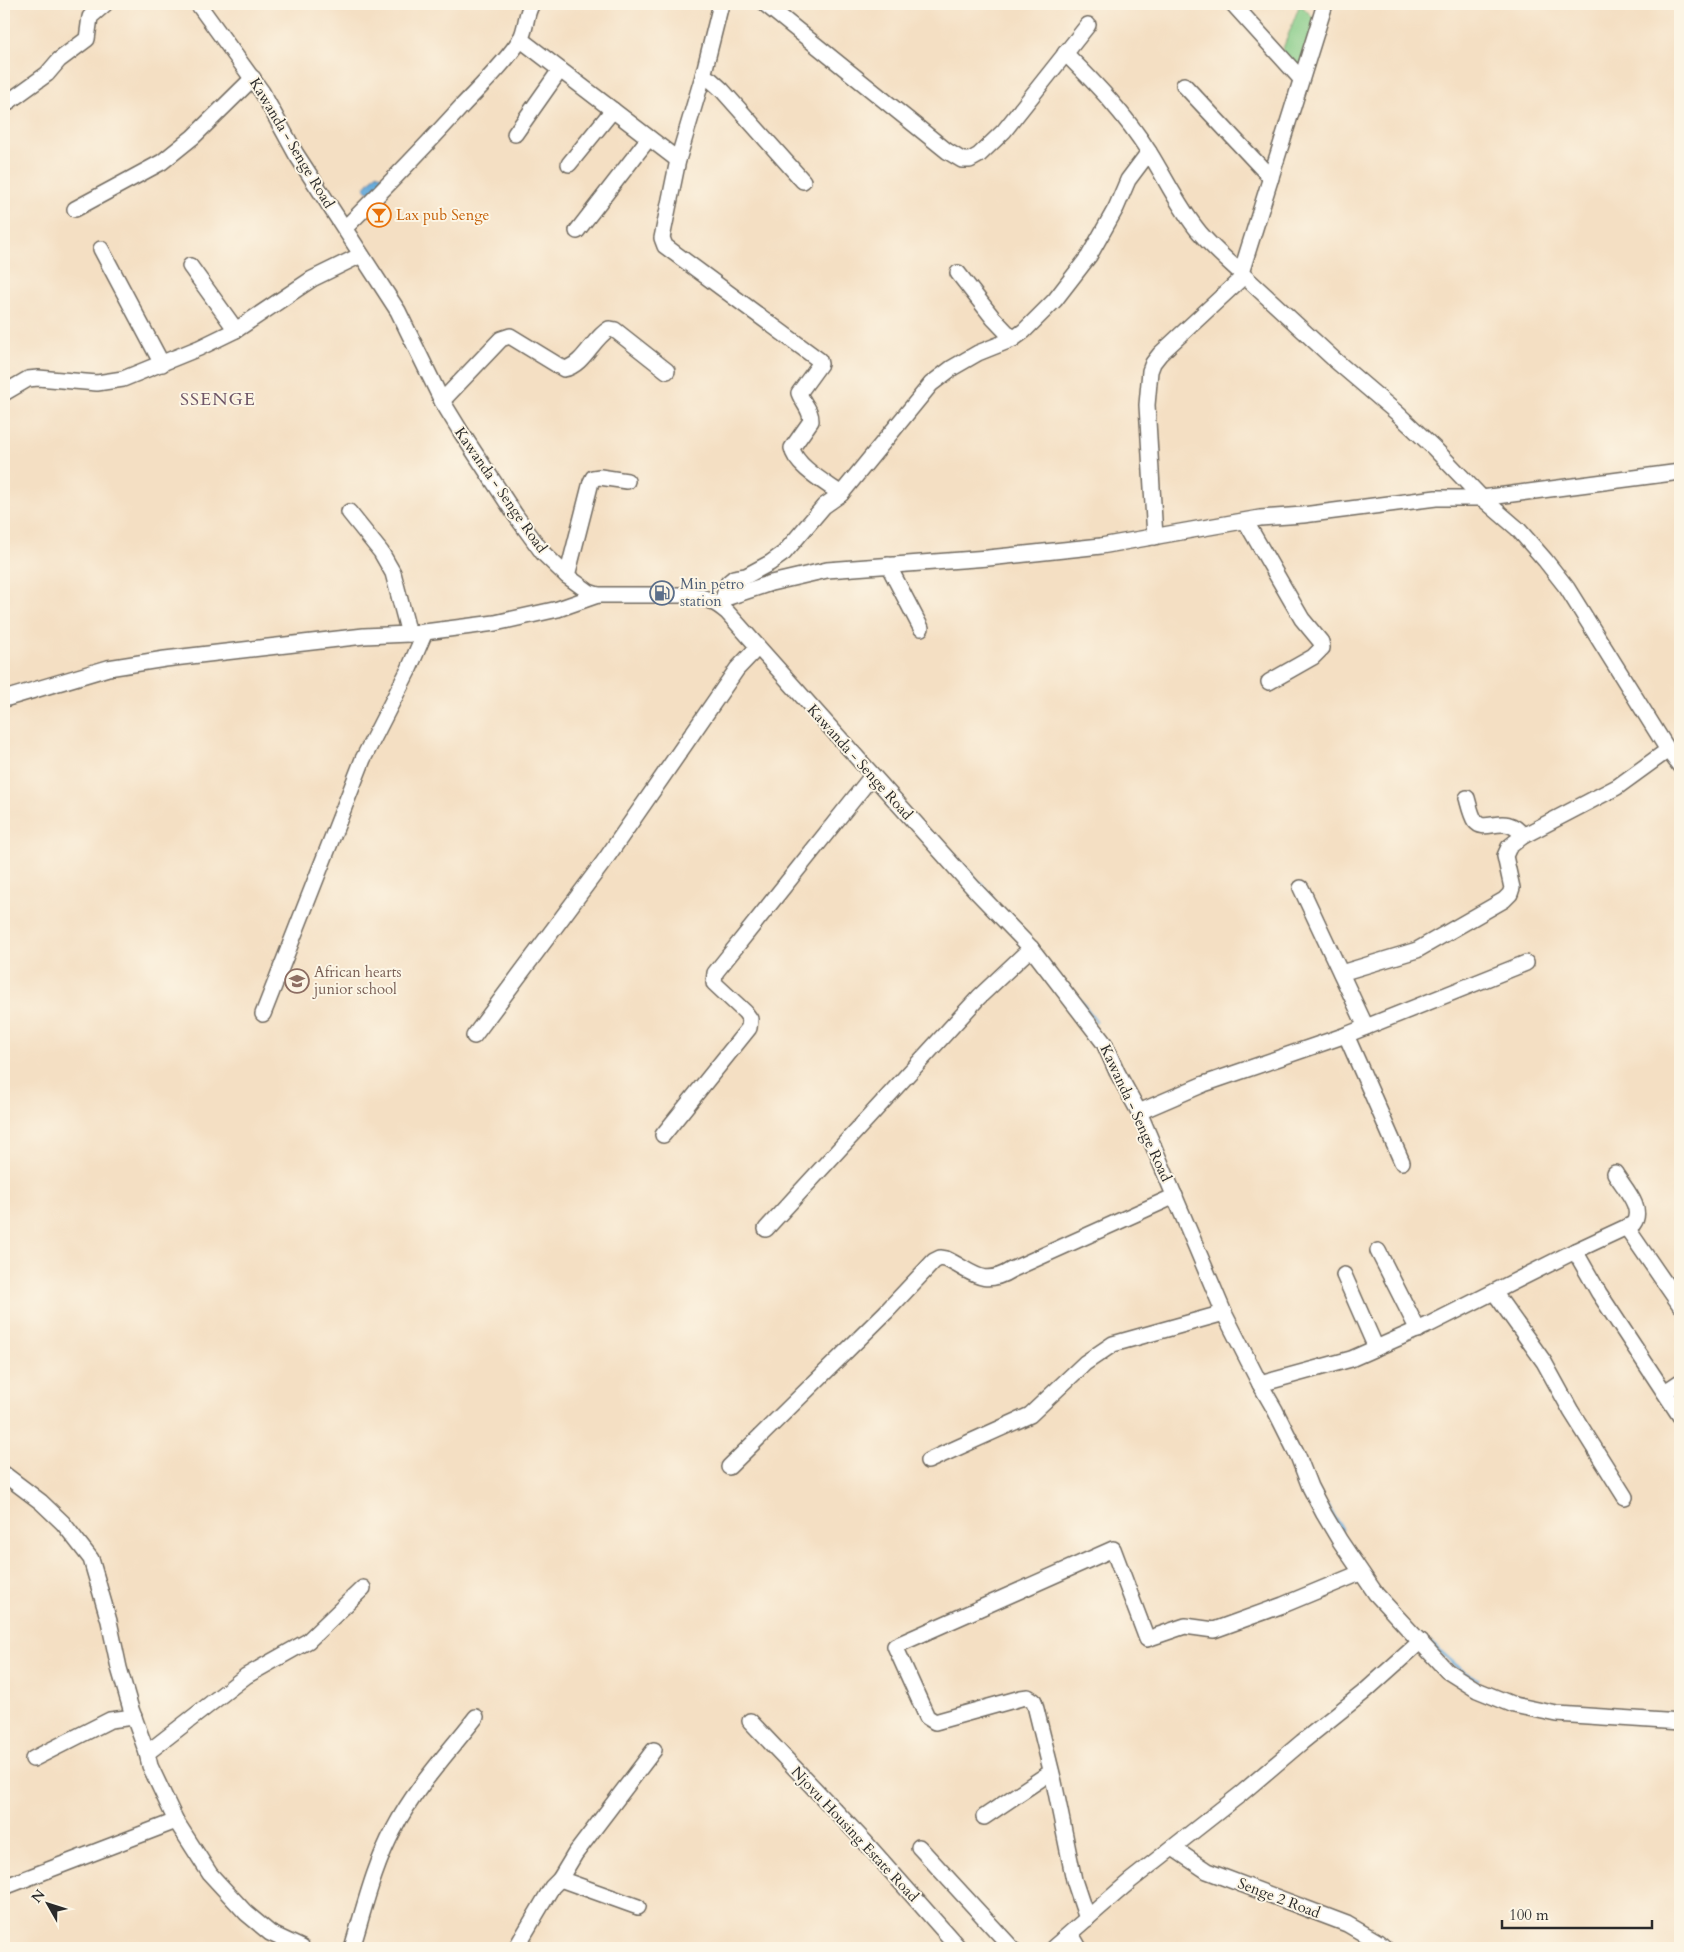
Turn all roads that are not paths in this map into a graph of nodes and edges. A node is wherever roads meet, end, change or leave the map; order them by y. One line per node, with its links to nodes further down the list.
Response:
1 (105, 4): 16 (street)
2 (198, 4): 13 (street, Kawanda - Senge Road)
3 (721, 4): 12 (street)
4 (765, 4): 10 (street)
5 (1233, 4): 14 (street)
6 (1326, 4): 14 (street)
7 (527, 5): 9 (street)
8 (1088, 25): 10 (street)
9 (520, 39): 11 (street); 26 (street)
10 (1065, 54): 20 (street)
11 (560, 70): 17 (street); 18 (street)
12 (703, 76): 21 (street); 24 (street)
13 (253, 78): 25 (street); 26 (street, Kawanda - Senge Road)
14 (1301, 79): 23 (street)
15 (1184, 85): 23 (street)
16 (4, 105)
17 (613, 110): 19 (street); 22 (street)
18 (515, 134)
19 (649, 138): 21 (street); 27 (street)
20 (1149, 152): 32 (street); 34 (street)
21 (678, 160): 41 (street)
22 (569, 164)
23 (1270, 178): 32 (street)
24 (803, 182)
25 (75, 208)
26 (345, 228): 29 (street, Kawanda - Senge Road)
27 (576, 231)
28 (101, 249): 35 (street)
29 (361, 255): 33 (street); 38 (street, Kawanda - Senge Road)
30 (190, 266): 33 (street)
31 (958, 273): 34 (street)
32 (1242, 275): 42 (street); 45 (street)
33 (236, 330): 35 (street)
34 (1013, 339): 41 (street)
35 (162, 364): 37 (street)
36 (667, 371): 38 (street)
37 (4, 393)
38 (442, 400): 47 (street, Kawanda - Senge Road)
39 (1680, 472): 42 (street)
40 (627, 481): 47 (street)
41 (841, 494): 49 (street)
42 (1482, 498): 44 (street); 56 (street)
43 (349, 512): 52 (street)
44 (1246, 522): 45 (street); 54 (street)
45 (1155, 537): 46 (street)
46 (888, 565): 49 (street); 50 (street)
47 (568, 576): 48 (street, Kawanda - Senge Road)
48 (598, 595): 49 (street, Kawanda - Senge Road); 51 (street)
49 (720, 601): 53 (street, Kawanda - Senge Road)
50 (921, 628)
51 (426, 632): 52 (street); 65 (street)
52 (409, 634): 55 (street)
53 (758, 646): 58 (street, Kawanda - Senge Road); 68 (street)
54 (1270, 682)
55 (4, 699)
56 (1668, 750): 57 (street); 60 (street)
57 (1680, 766)
58 (872, 776): 62 (street, Kawanda - Senge Road); 70 (street)
59 (1467, 798): 60 (street)
60 (1523, 836): 64 (street)
61 (1301, 888): 64 (street)
62 (1031, 948): 69 (street, Kawanda - Senge Road); 75 (street)
63 (1526, 964): 66 (street)
64 (1341, 973): 66 (street)
65 (264, 1014)
66 (1366, 1027): 67 (street)
67 (1346, 1035): 69 (street); 71 (street)
68 (474, 1036)
69 (1139, 1112): 73 (street, Kawanda - Senge Road)
70 (663, 1135)
71 (1402, 1162)
72 (1615, 1173): 74 (street)
73 (1175, 1196): 81 (street, Kawanda - Senge Road); 89 (street)
74 (1627, 1228): 77 (street); 80 (street)
75 (766, 1229)
76 (1378, 1251): 82 (street)
77 (1574, 1251): 79 (street); 86 (street)
78 (1344, 1276): 83 (street)
79 (1494, 1292): 82 (street); 91 (street)
80 (1680, 1305)
81 (1224, 1313): 85 (street, Kawanda - Senge Road); 88 (street)
82 (1418, 1330): 83 (street)
83 (1376, 1348): 85 (street)
84 (1680, 1382): 86 (street)
85 (1260, 1384): 92 (street, Kawanda - Senge Road)
86 (1664, 1392): 87 (street)
87 (1680, 1416)
88 (928, 1461)
89 (730, 1467)
90 (4, 1474): 95 (street)
91 (1625, 1498)
92 (1360, 1573): 94 (street, Kawanda - Senge Road); 102 (street)
93 (364, 1588): 100 (street)
94 (1421, 1641): 97 (street, Kawanda - Senge Road); 106 (street)
95 (134, 1717): 100 (street); 101 (street)
96 (476, 1717): 113 (street)
97 (1679, 1720)
98 (750, 1721): 115 (street, Njovu Housing Estate Road)
99 (654, 1750): 107 (street)
100 (147, 1753): 104 (street)
101 (33, 1759)
102 (1051, 1772): 103 (street); 110 (street)
103 (984, 1817)
104 (176, 1821): 108 (street); 112 (street)
105 (920, 1847): 116 (street)
106 (1172, 1848): 110 (street); 119 (street, Senge 2 Road)
107 (560, 1879): 109 (street); 114 (street)
108 (4, 1887)
109 (638, 1907)
110 (1087, 1920): 111 (street)
111 (1071, 1934): 117 (street); 118 (street)
112 (302, 1948)
113 (352, 1948)
114 (516, 1948)
115 (959, 1948)
116 (1012, 1948)
117 (1053, 1948)
118 (1079, 1948)
119 (1385, 1948)

